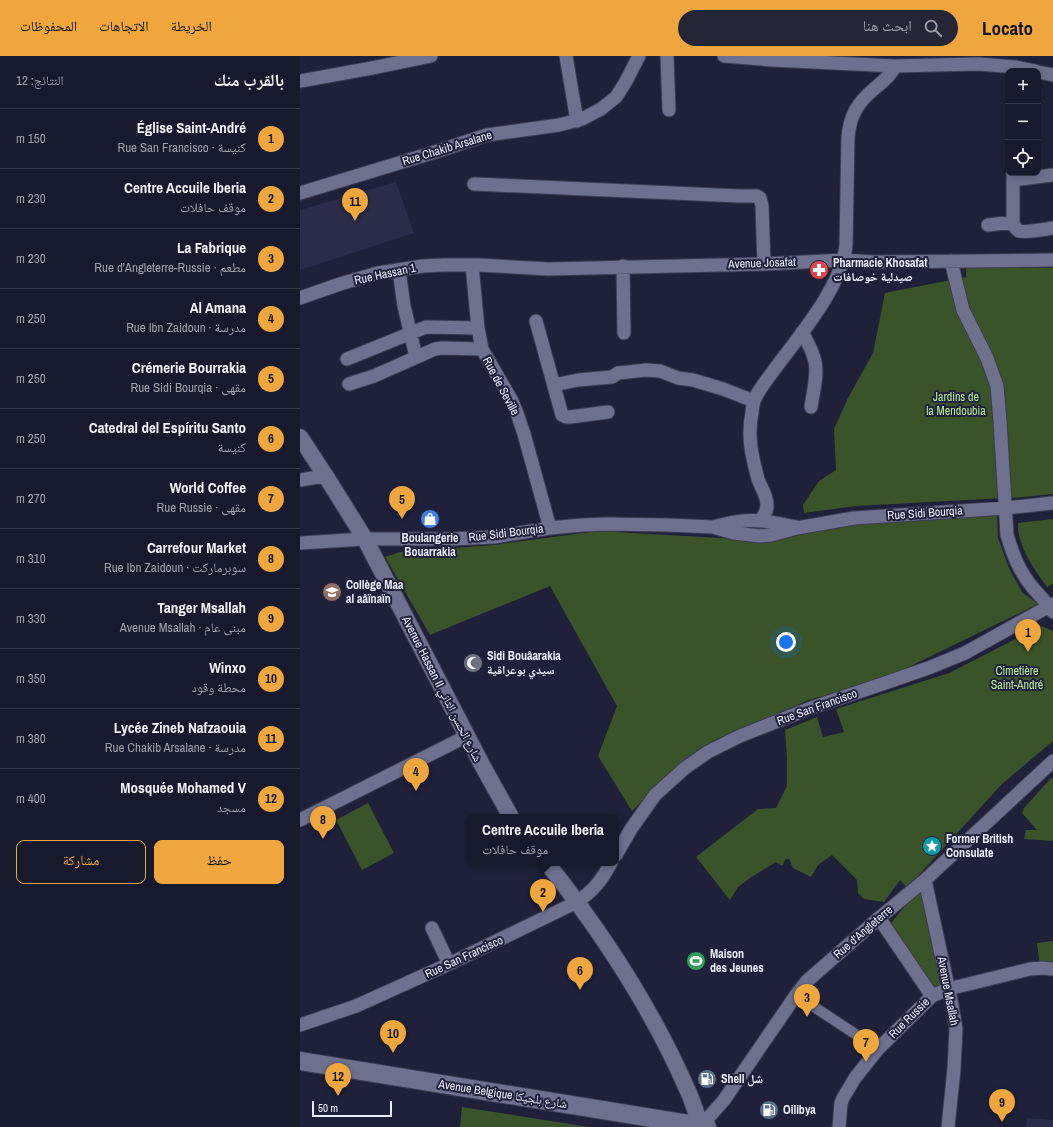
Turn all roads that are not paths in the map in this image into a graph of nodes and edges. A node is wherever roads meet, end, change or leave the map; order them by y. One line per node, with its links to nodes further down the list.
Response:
1 (431, 56): 10 (street)
2 (566, 56): 12 (street)
3 (639, 56): 12 (street, Rue Chakib Arsalane)
4 (667, 56): 11 (street)
5 (724, 56): 6 (street)
6 (895, 66): 7 (street); 20 (street)
7 (1008, 68)
8 (1041, 72): 9 (street)
9 (1053, 76)
10 (300, 82)
11 (668, 110)
12 (577, 121): 16 (street, Rue Chakib Arsalane)
13 (1053, 176): 14 (street)
14 (1013, 177): 17 (street)
15 (474, 184): 23 (street)
16 (300, 193)
17 (1013, 222): 18 (street); 19 (street)
18 (988, 225)
19 (1053, 228)
20 (844, 260): 22 (street, Avenue Josafat); 23 (street, Avenue Josafat); 30 (street)
21 (1053, 260): 22 (street, Avenue Josafat)
22 (950, 261): 45 (street)
23 (764, 264): 25 (street, Avenue Josafat)
24 (472, 265): 25 (street, Avenue Josafat); 26 (street, Rue Hassan 1); 29 (street, Rue de Seville)
25 (623, 266): 32 (street)
26 (399, 270): 27 (street, Rue Hassan 1); 31 (street)
27 (300, 298)
28 (536, 321): 37 (street)
29 (478, 328): 31 (street); 33 (street, Rue de Seville)
30 (802, 332): 38 (street); 39 (street)
31 (410, 333): 34 (street); 35 (street)
32 (624, 333)
33 (482, 349): 34 (street); 48 (street, Rue de Seville)
34 (416, 357): 36 (street)
35 (347, 359)
36 (349, 384)
37 (554, 385): 38 (street); 40 (street)
38 (754, 401): 46 (street)
39 (811, 407)
40 (608, 412)
41 (300, 437): 42 (street, Avenue Hassan II شارع الحسن الثاني)
42 (327, 478): 43 (street); 50 (street, Avenue Hassan II شارع الحسن الثاني)
43 (300, 480)
44 (1053, 503): 45 (street, Rue Sidi Bourqia)
45 (1006, 508): 49 (street, Rue Sidi Bourqia); 52 (street)
46 (760, 520): 47 (street, Rue Sidi Bourqia); 49 (street, Rue Sidi Bourqia)
47 (713, 527): 48 (street, Rue Sidi Bourqia); 49 (street, Rue Sidi Bourqia)
48 (550, 528): 50 (street, Rue Sidi Bourqia)
49 (797, 528)
50 (365, 539): 51 (street, Rue Sidi Bourqia); 53 (street, Avenue Hassan II شارع الحسن الثاني)
51 (300, 543)
52 (1052, 607): 57 (street, Rue San Francisco)
53 (467, 736): 55 (street, Avenue Hassan II شارع الحسن الثاني); 56 (street)
54 (1053, 761): 60 (street, Rue d'Angleterre)
55 (509, 814)
56 (300, 820)
57 (619, 850)
58 (549, 866): 61 (street)
59 (609, 866): 61 (street, Rue San Francisco)
60 (925, 880): 62 (street, Rue d'Angleterre); 66 (street, Avenue Msallah)
61 (577, 902): 64 (street, Rue San Francisco); 74 (street)
62 (879, 918): 67 (street, Rue d'Angleterre); 68 (street)
63 (432, 928): 64 (street)
64 (449, 964): 69 (street, Rue San Francisco)
65 (1053, 969): 66 (street, Rue Russie)
66 (948, 989): 68 (street, Rue Russie); 76 (street, Avenue Msallah)
67 (796, 995): 70 (street); 74 (street, Rue d'Angleterre)
68 (932, 996): 70 (street, Rue Russie)
69 (300, 1025)
70 (878, 1049): 75 (street, Rue Russie)
71 (300, 1061): 74 (main road, Avenue Belgique شارع بلجيكا)
72 (300, 1072): 73 (main road, Avenue Belgique شارع بلجيكا)
73 (650, 1127)
74 (703, 1127)
75 (840, 1127)
76 (948, 1127)

